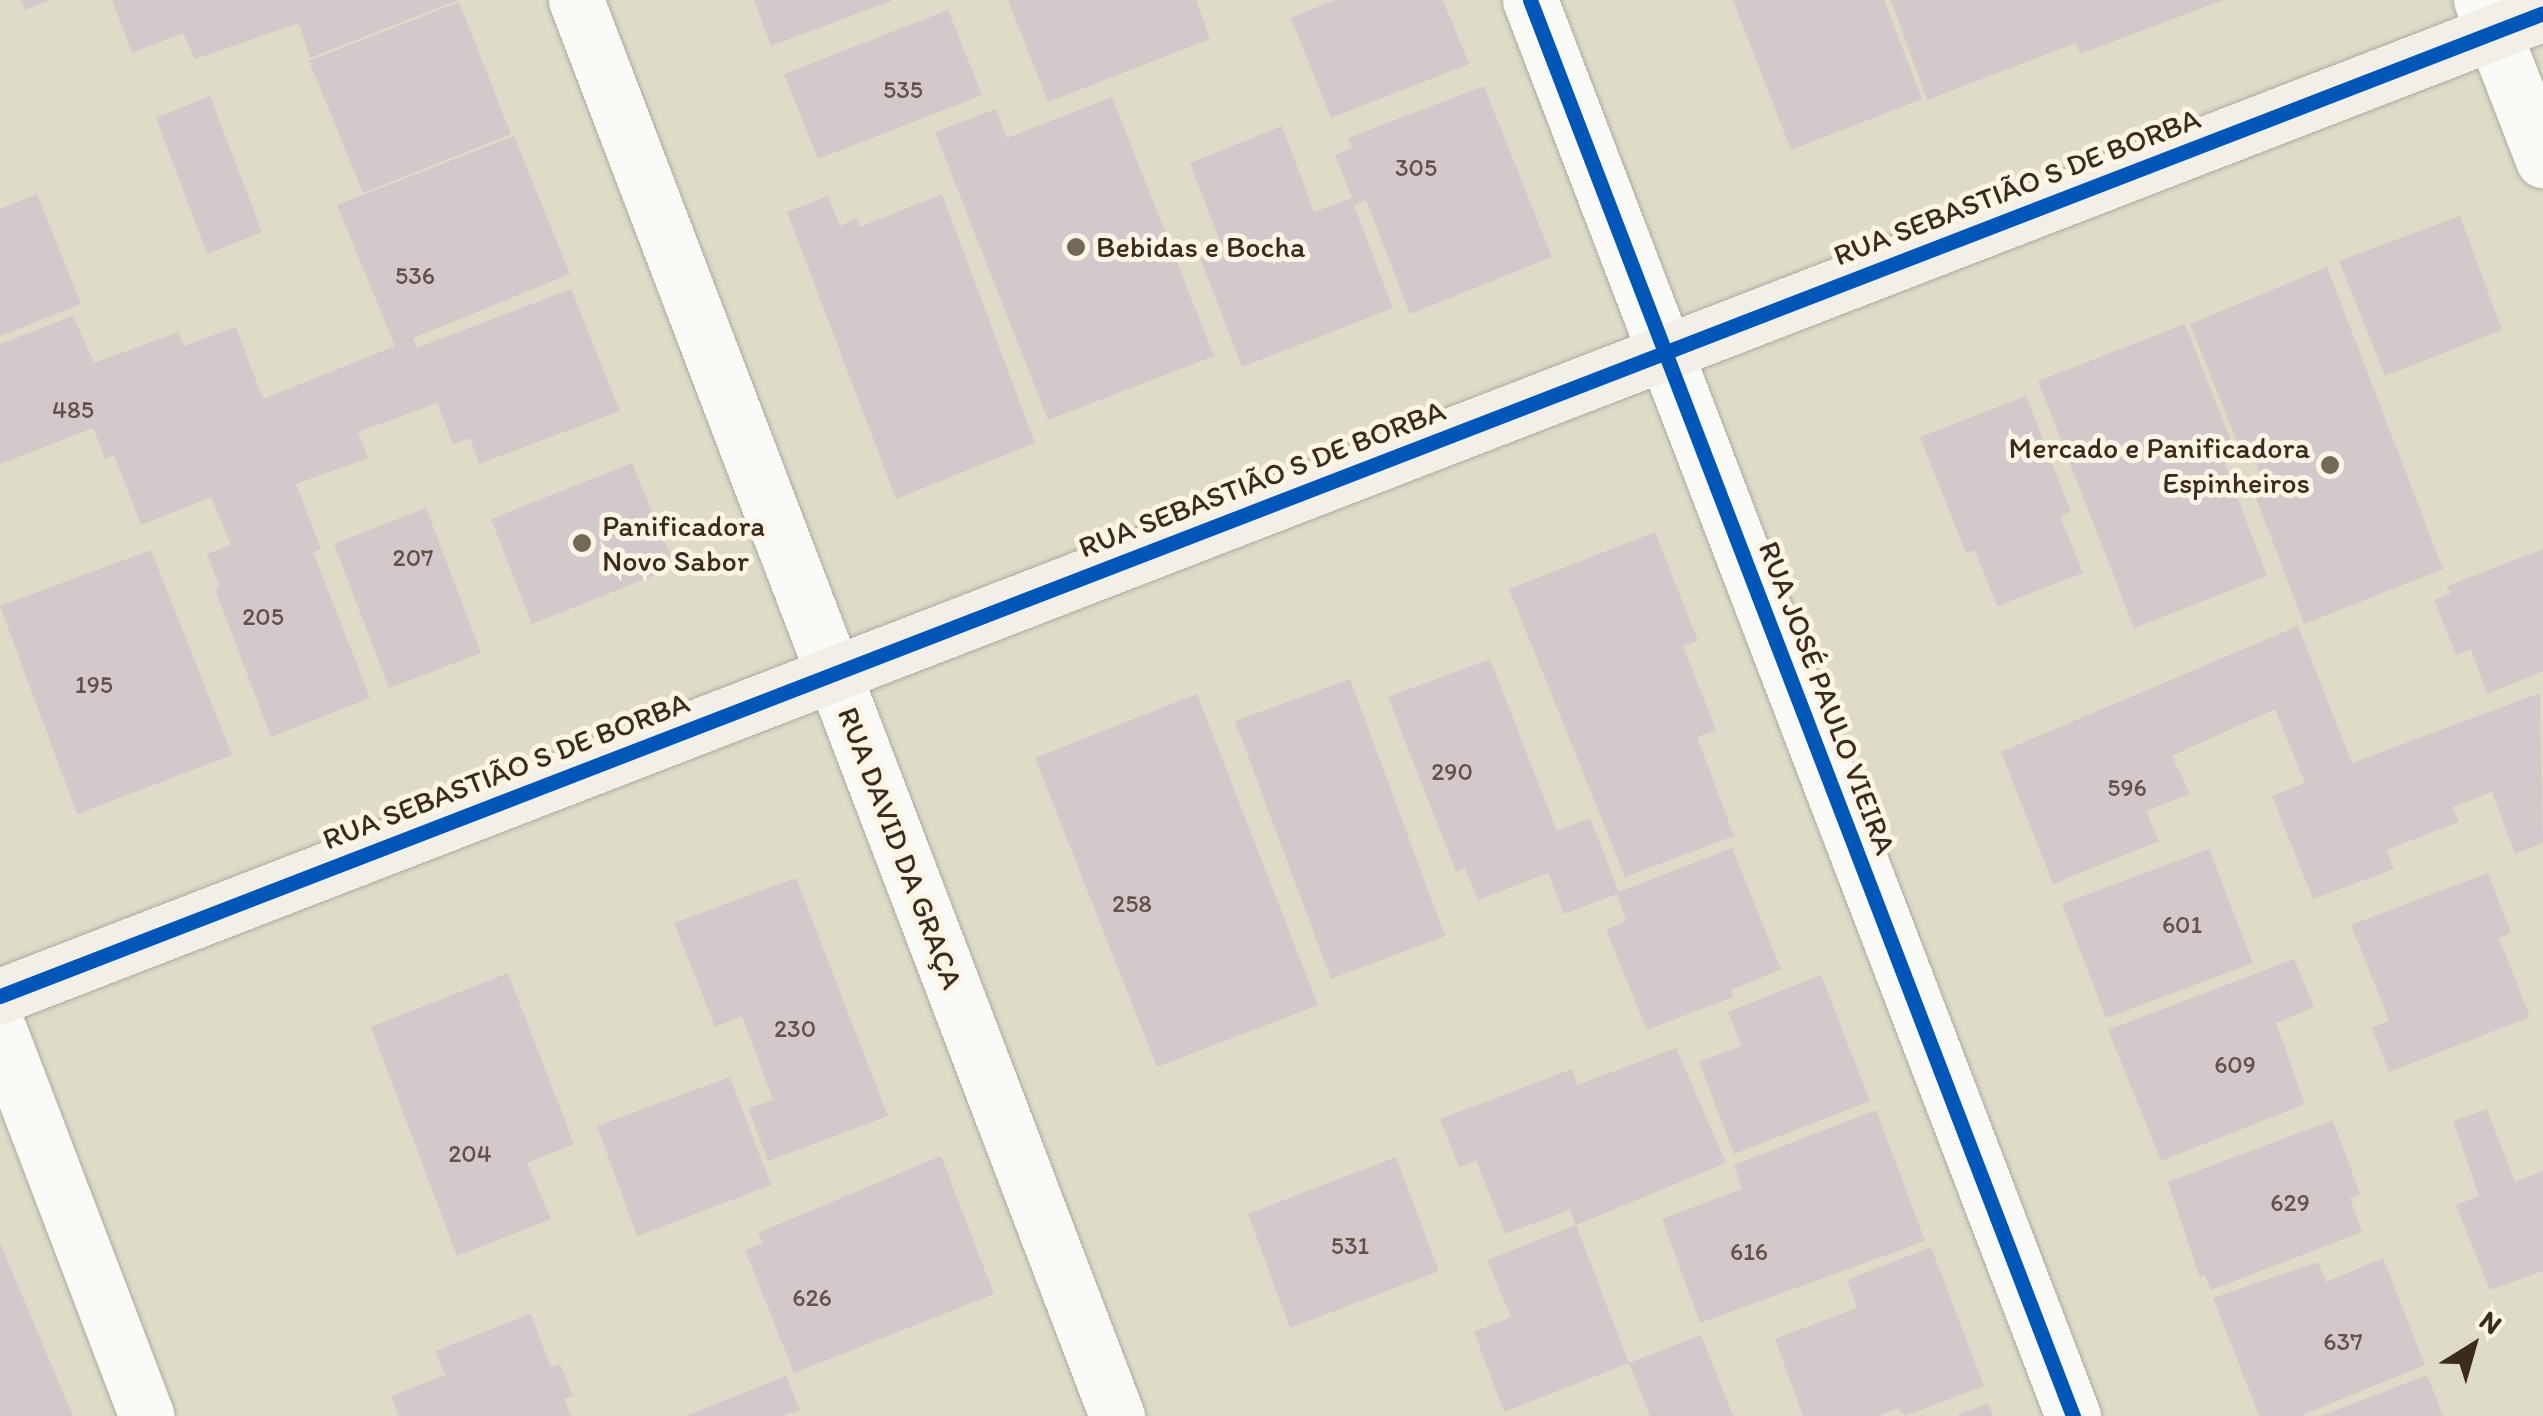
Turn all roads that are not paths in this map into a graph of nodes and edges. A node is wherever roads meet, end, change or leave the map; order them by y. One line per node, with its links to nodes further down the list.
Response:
1 (576, 0): 7 (street, RUA DAVID DA GRAÇA)
2 (1530, 0): 6 (street, RUA JOSÉ PAULO VIEIRA)
3 (2543, 12): 4 (street, RUA SEBASTIÃO S DE BORBA)
4 (2487, 16): 5 (street); 6 (street, RUA SEBASTIÃO S DE BORBA)
5 (2543, 160)
6 (1665, 352): 7 (street, RUA SEBASTIÃO S DE BORBA); 12 (street, RUA JOSÉ PAULO VIEIRA)
7 (834, 674): 8 (street, RUA SEBASTIÃO S DE BORBA); 11 (street, RUA DAVID DA GRAÇA)
8 (0, 996)
9 (0, 1032): 10 (street)
10 (147, 1416)
11 (1118, 1416)
12 (2072, 1416)

